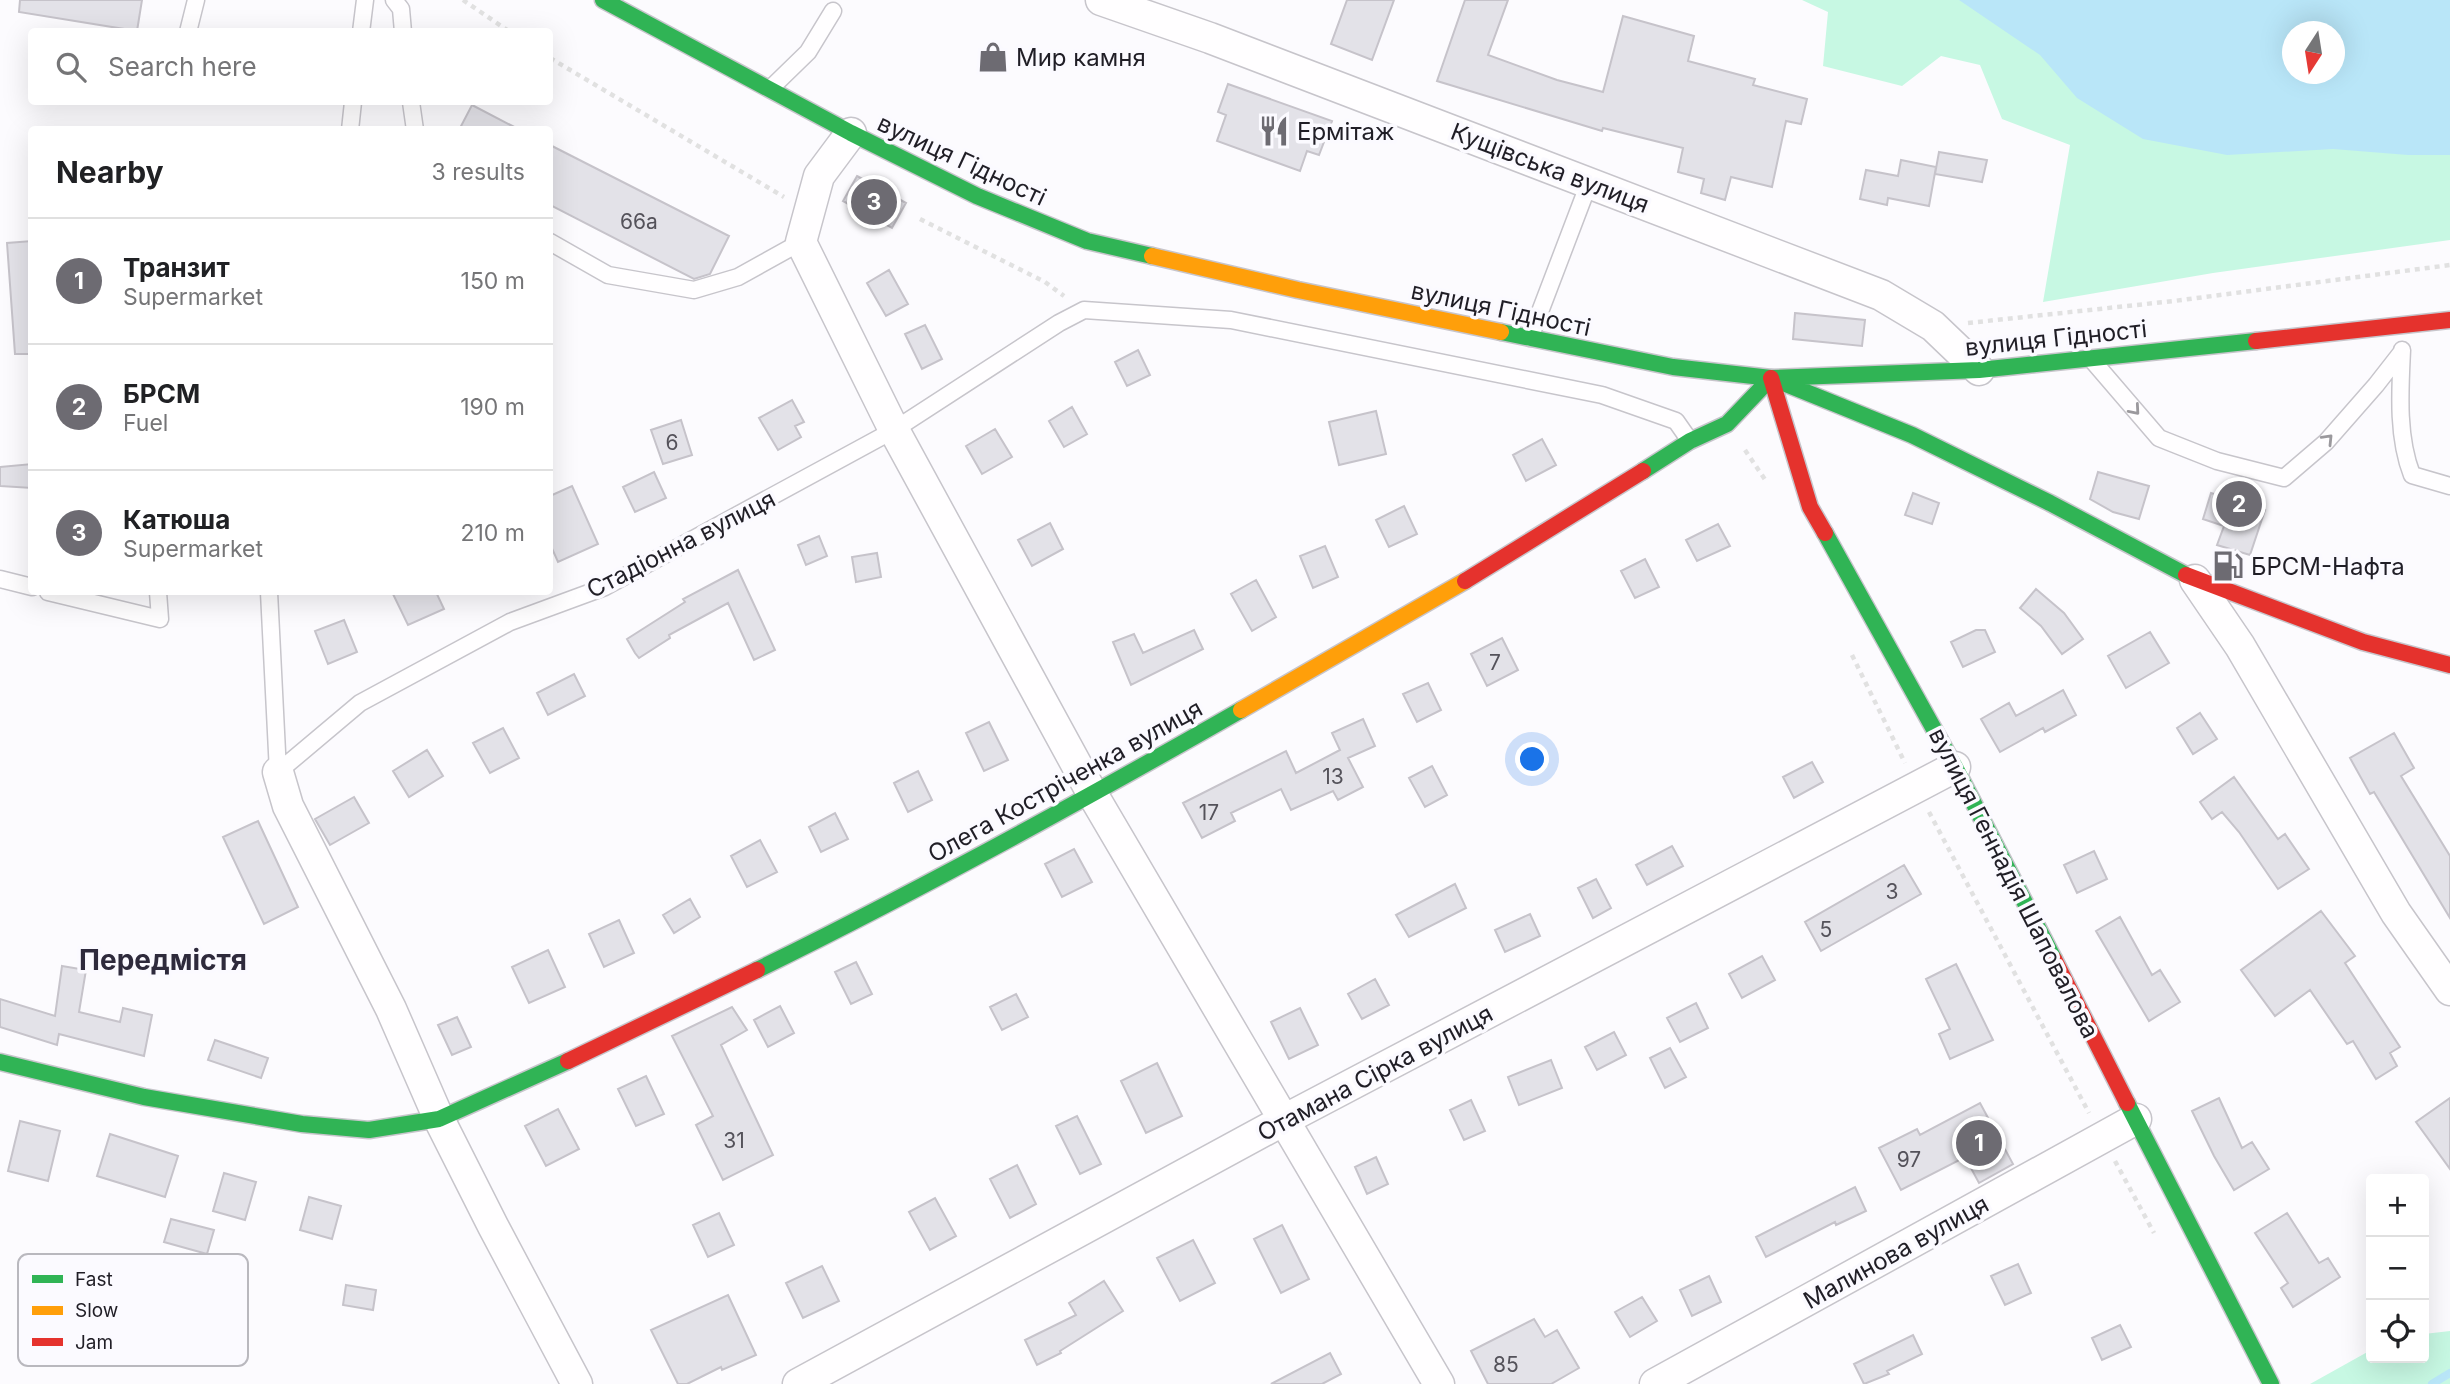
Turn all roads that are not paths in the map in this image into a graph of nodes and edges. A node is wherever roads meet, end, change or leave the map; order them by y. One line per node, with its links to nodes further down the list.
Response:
1 (196, 0): 7 (lane)
2 (365, 0): 8 (lane)
3 (394, 0): 9 (lane)
4 (603, 0): 10 (street, вулиця Гідності)
5 (1101, 0): 16 (street, Кущівська вулиця)
6 (832, 11): 10 (lane)
7 (189, 28)
8 (362, 28)
9 (403, 28)
10 (771, 88): 15 (street, вулиця Гідності)
11 (353, 105): 13 (lane)
12 (411, 105): 14 (lane)
13 (350, 126)
14 (414, 126)
15 (850, 133): 17 (street); 21 (street, вулиця Гідності)
16 (1588, 183): 21 (lane); 24 (street, Кущівська вулиця)
17 (801, 242): 18 (lane); 26 (street)
18 (553, 245)
19 (2450, 320): 20 (street, вулиця Гідності)
20 (2404, 325): 22 (lane); 23 (street, вулиця Гідності)
21 (1530, 339): 25 (street, вулиця Гідності)
22 (2402, 353): 23 (lane, one-way to 22); 28 (lane)
23 (2090, 358): 24 (street, вулиця Гідності)
24 (1979, 370): 25 (street, вулиця Гідності)
25 (1771, 378): 27 (street, Олега Костріченка вулиця); 30 (street); 36 (street, вулиця Геннадія Шаповалова)
26 (894, 430): 27 (lane, Стадіонна вулиця); 37 (lane, Стадіонна вулиця); 38 (street)
27 (1690, 441): 38 (street, Олега Костріченка вулиця)
28 (2450, 486)
29 (0, 579): 31 (lane)
30 (2195, 580): 35 (street); 39 (street)
31 (28, 586)
32 (60, 595): 33 (lane)
33 (158, 595)
34 (269, 595): 37 (lane)
35 (2450, 665)
36 (1955, 767): 42 (street, вулиця Геннадія Шаповалова); 43 (street, Отамана Сірка вулиця)
37 (278, 772): 41 (street)
38 (1093, 795): 41 (street, Олега Костріченка вулиця); 43 (street)
39 (2450, 990)
40 (0, 1062): 41 (street, Олега Костріченка вулиця)
41 (439, 1119): 44 (street)
42 (2136, 1119): 47 (street, Малинова вулиця); 48 (street, вулиця Геннадія Шаповалова)
43 (1284, 1120): 45 (street, Отамана Сірка вулиця); 46 (street)
44 (578, 1384)
45 (798, 1384)
46 (1439, 1384)
47 (1655, 1384)
48 (2271, 1384)

